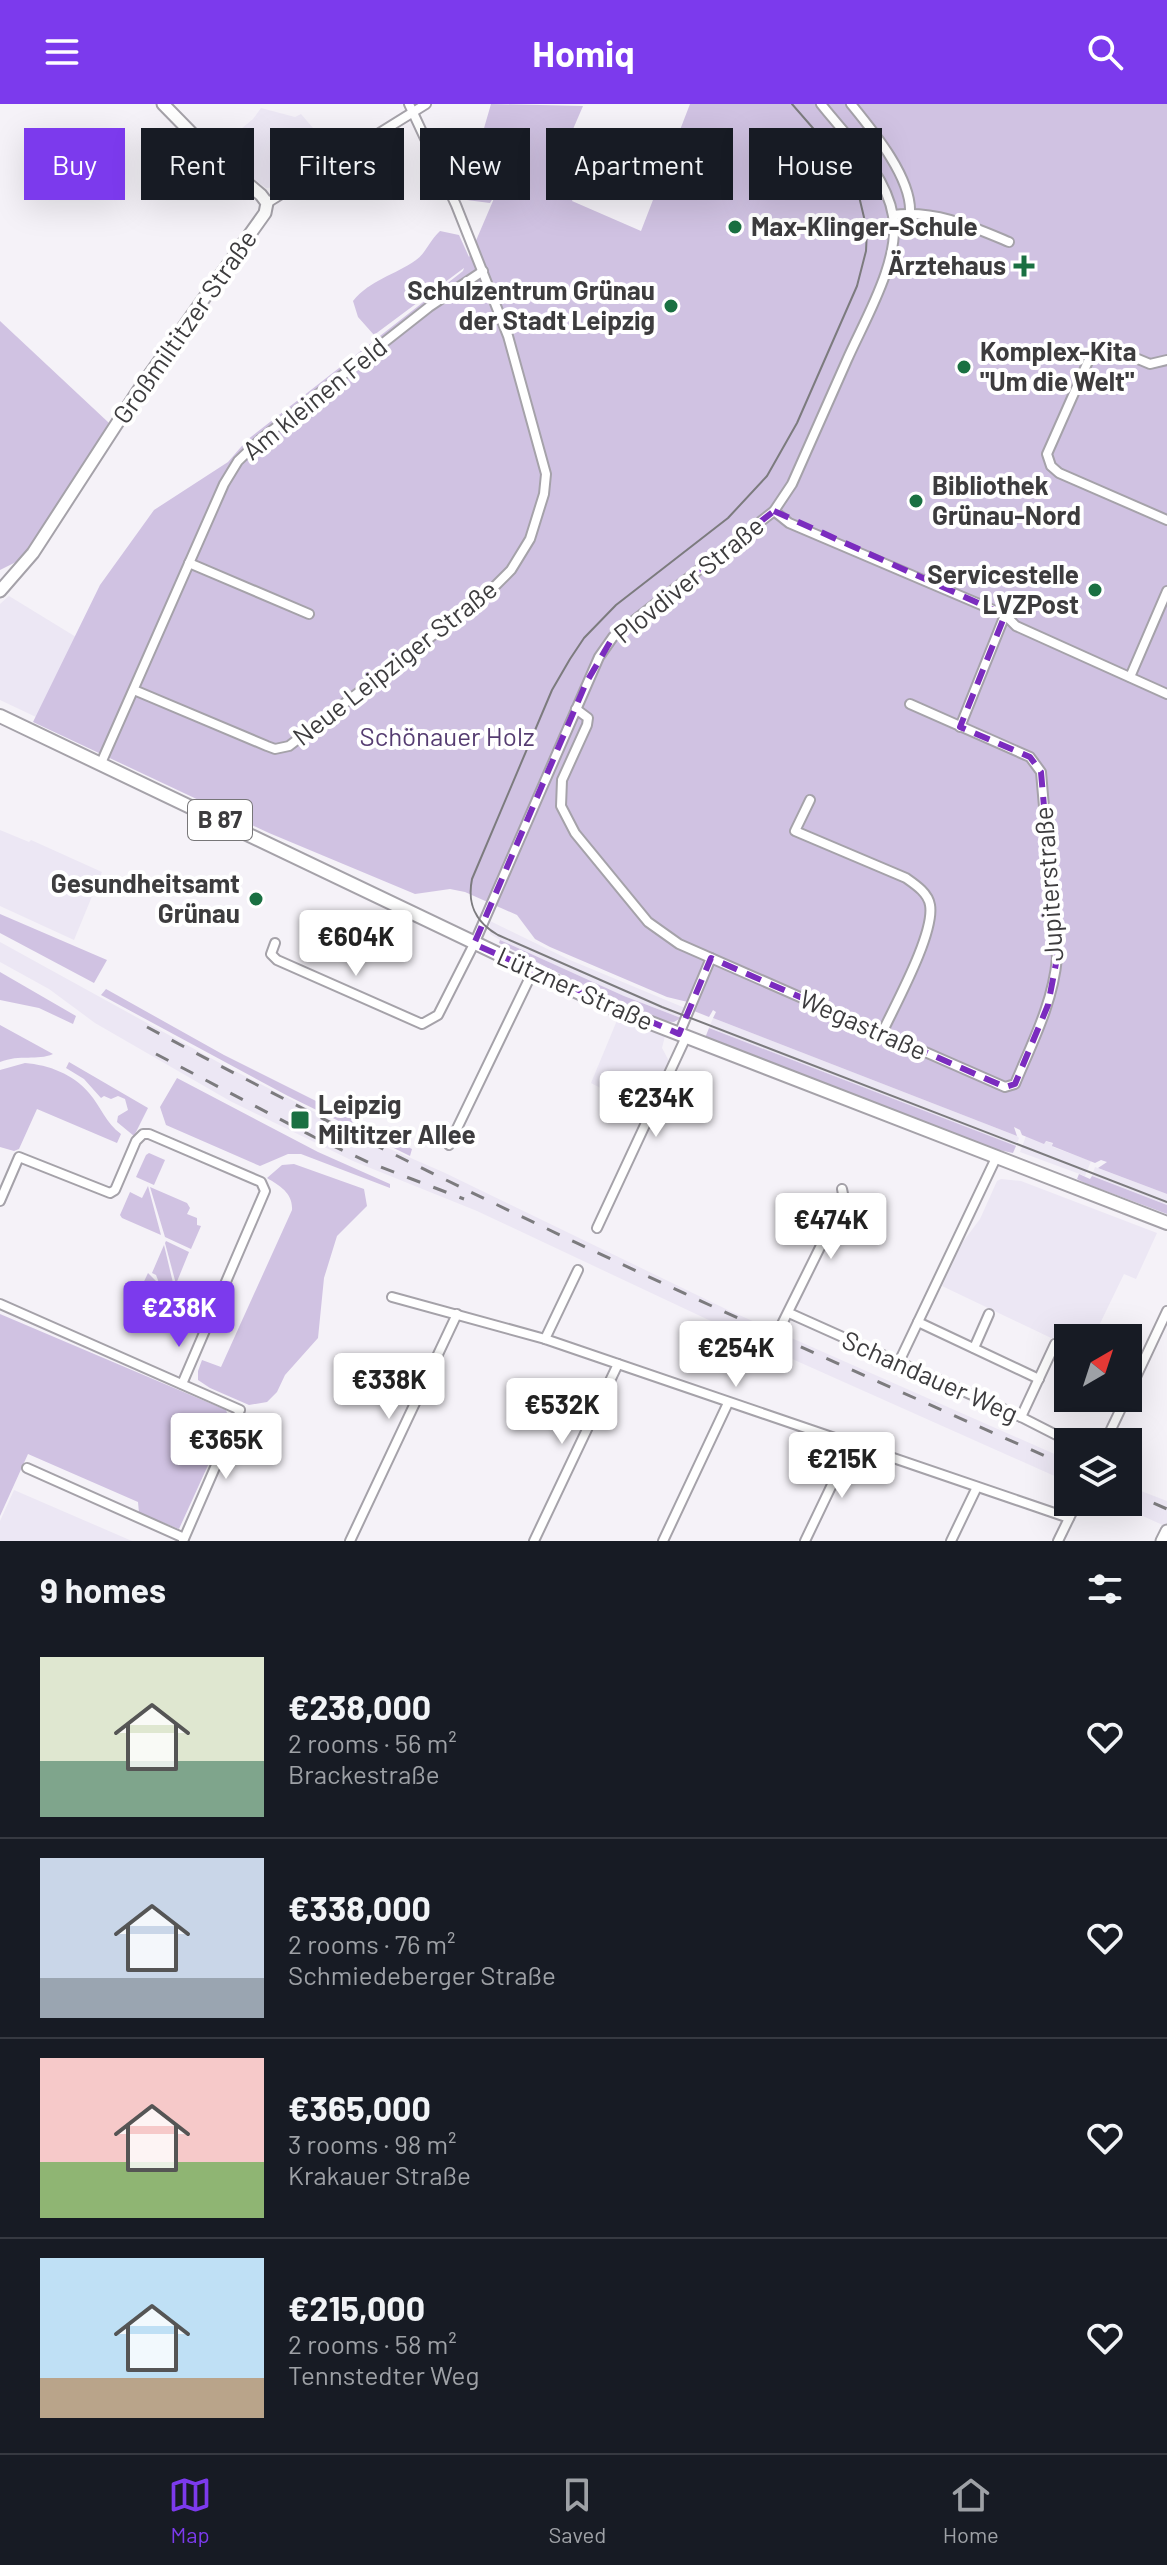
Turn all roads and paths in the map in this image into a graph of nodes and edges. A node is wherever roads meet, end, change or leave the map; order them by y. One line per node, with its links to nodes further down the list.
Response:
1 (163, 104): 7 (street)
2 (409, 104): 6 (street, Neue Leipziger Straße)
3 (426, 104): 6 (street, Großmiltitzer Straße)
4 (821, 104): 9 (street, Plovdiver Straße)
5 (851, 104): 8 (street)
6 (414, 113): 7 (street, Großmiltitzer Straße); 11 (street, Neue Leipziger Straße)
7 (267, 203): 16 (street, Großmiltitzer Straße)
8 (910, 213): 9 (street); 10 (street)
9 (893, 215): 13 (street, Plovdiver Straße)
10 (1009, 242)
11 (483, 271): 15 (street, Am kleinen Feld); 21 (street, Neue Leipziger Straße)
12 (1167, 360): 14 (street)
13 (774, 511): 19 (street); 24 (street, Plovdiver Straße)
14 (1167, 520)
15 (189, 563): 18 (street); 21 (street, Am kleinen Feld)
16 (0, 591)
17 (1167, 591): 20 (street)
18 (309, 614)
19 (1005, 615): 20 (street); 26 (street)
20 (1130, 677): 22 (street)
21 (134, 690): 27 (street, Am kleinen Feld)
22 (1167, 694)
23 (910, 704): 26 (street, Jupiterstraße)
24 (576, 709): 30 (street, Plovdiver Straße); 31 (street, Wegastraße)
25 (0, 716): 27 (main road, Lützner Straße / B 87)
26 (960, 727): 35 (street, Jupiterstraße)
27 (101, 763): 30 (main road, Lützner Straße / B 87)
28 (810, 800): 33 (street)
29 (275, 943): 30 (street, Plovdiver Straße)
30 (474, 944): 32 (main road, Lützner Straße / B 87)
31 (711, 958): 33 (street, Wegastraße); 34 (street)
32 (533, 971): 34 (main road, Lützner Straße / B 87); 36 (street)
33 (882, 1033): 35 (street, Wegastraße)
34 (682, 1036): 37 (main road, Lützner Straße / B 87); 41 (street)
35 (1015, 1084)
36 (449, 1145)
37 (996, 1158): 40 (main road, Lützner Straße / B 87); 49 (street)
38 (842, 1189): 46 (street)
39 (0, 1201): 59 (street)
40 (1167, 1223)
41 (597, 1228)
42 (578, 1270): 52 (street)
43 (392, 1297): 47 (street)
44 (0, 1304): 59 (street)
45 (1167, 1311): 51 (street)
46 (789, 1313): 50 (street); 56 (street, Schandauer Weg)
47 (457, 1314): 52 (street); 69 (street)
48 (989, 1314): 54 (street)
49 (918, 1322): 54 (street); 56 (street)
50 (781, 1326)
51 (1164, 1327): 57 (street)
52 (545, 1339): 55 (street)
53 (1054, 1346): 58 (street)
54 (974, 1348): 58 (street)
55 (618, 1364): 60 (street); 70 (street)
56 (898, 1364): 61 (street, Schandauer Weg)
57 (1142, 1368)
58 (1039, 1379): 61 (street)
59 (182, 1384): 68 (street)
60 (728, 1403): 63 (street); 71 (street)
61 (1021, 1417): 62 (street, Schandauer Weg)
62 (1054, 1434)
63 (851, 1445): 65 (street); 72 (street)
64 (27, 1468): 68 (street)
65 (977, 1487): 66 (street); 73 (street)
66 (1069, 1518): 74 (street)
67 (1167, 1531): 75 (street)
68 (183, 1539)
69 (350, 1541)
70 (534, 1541)
71 (663, 1541)
72 (805, 1541)
73 (951, 1541)
74 (1058, 1541)
75 (1162, 1541)

